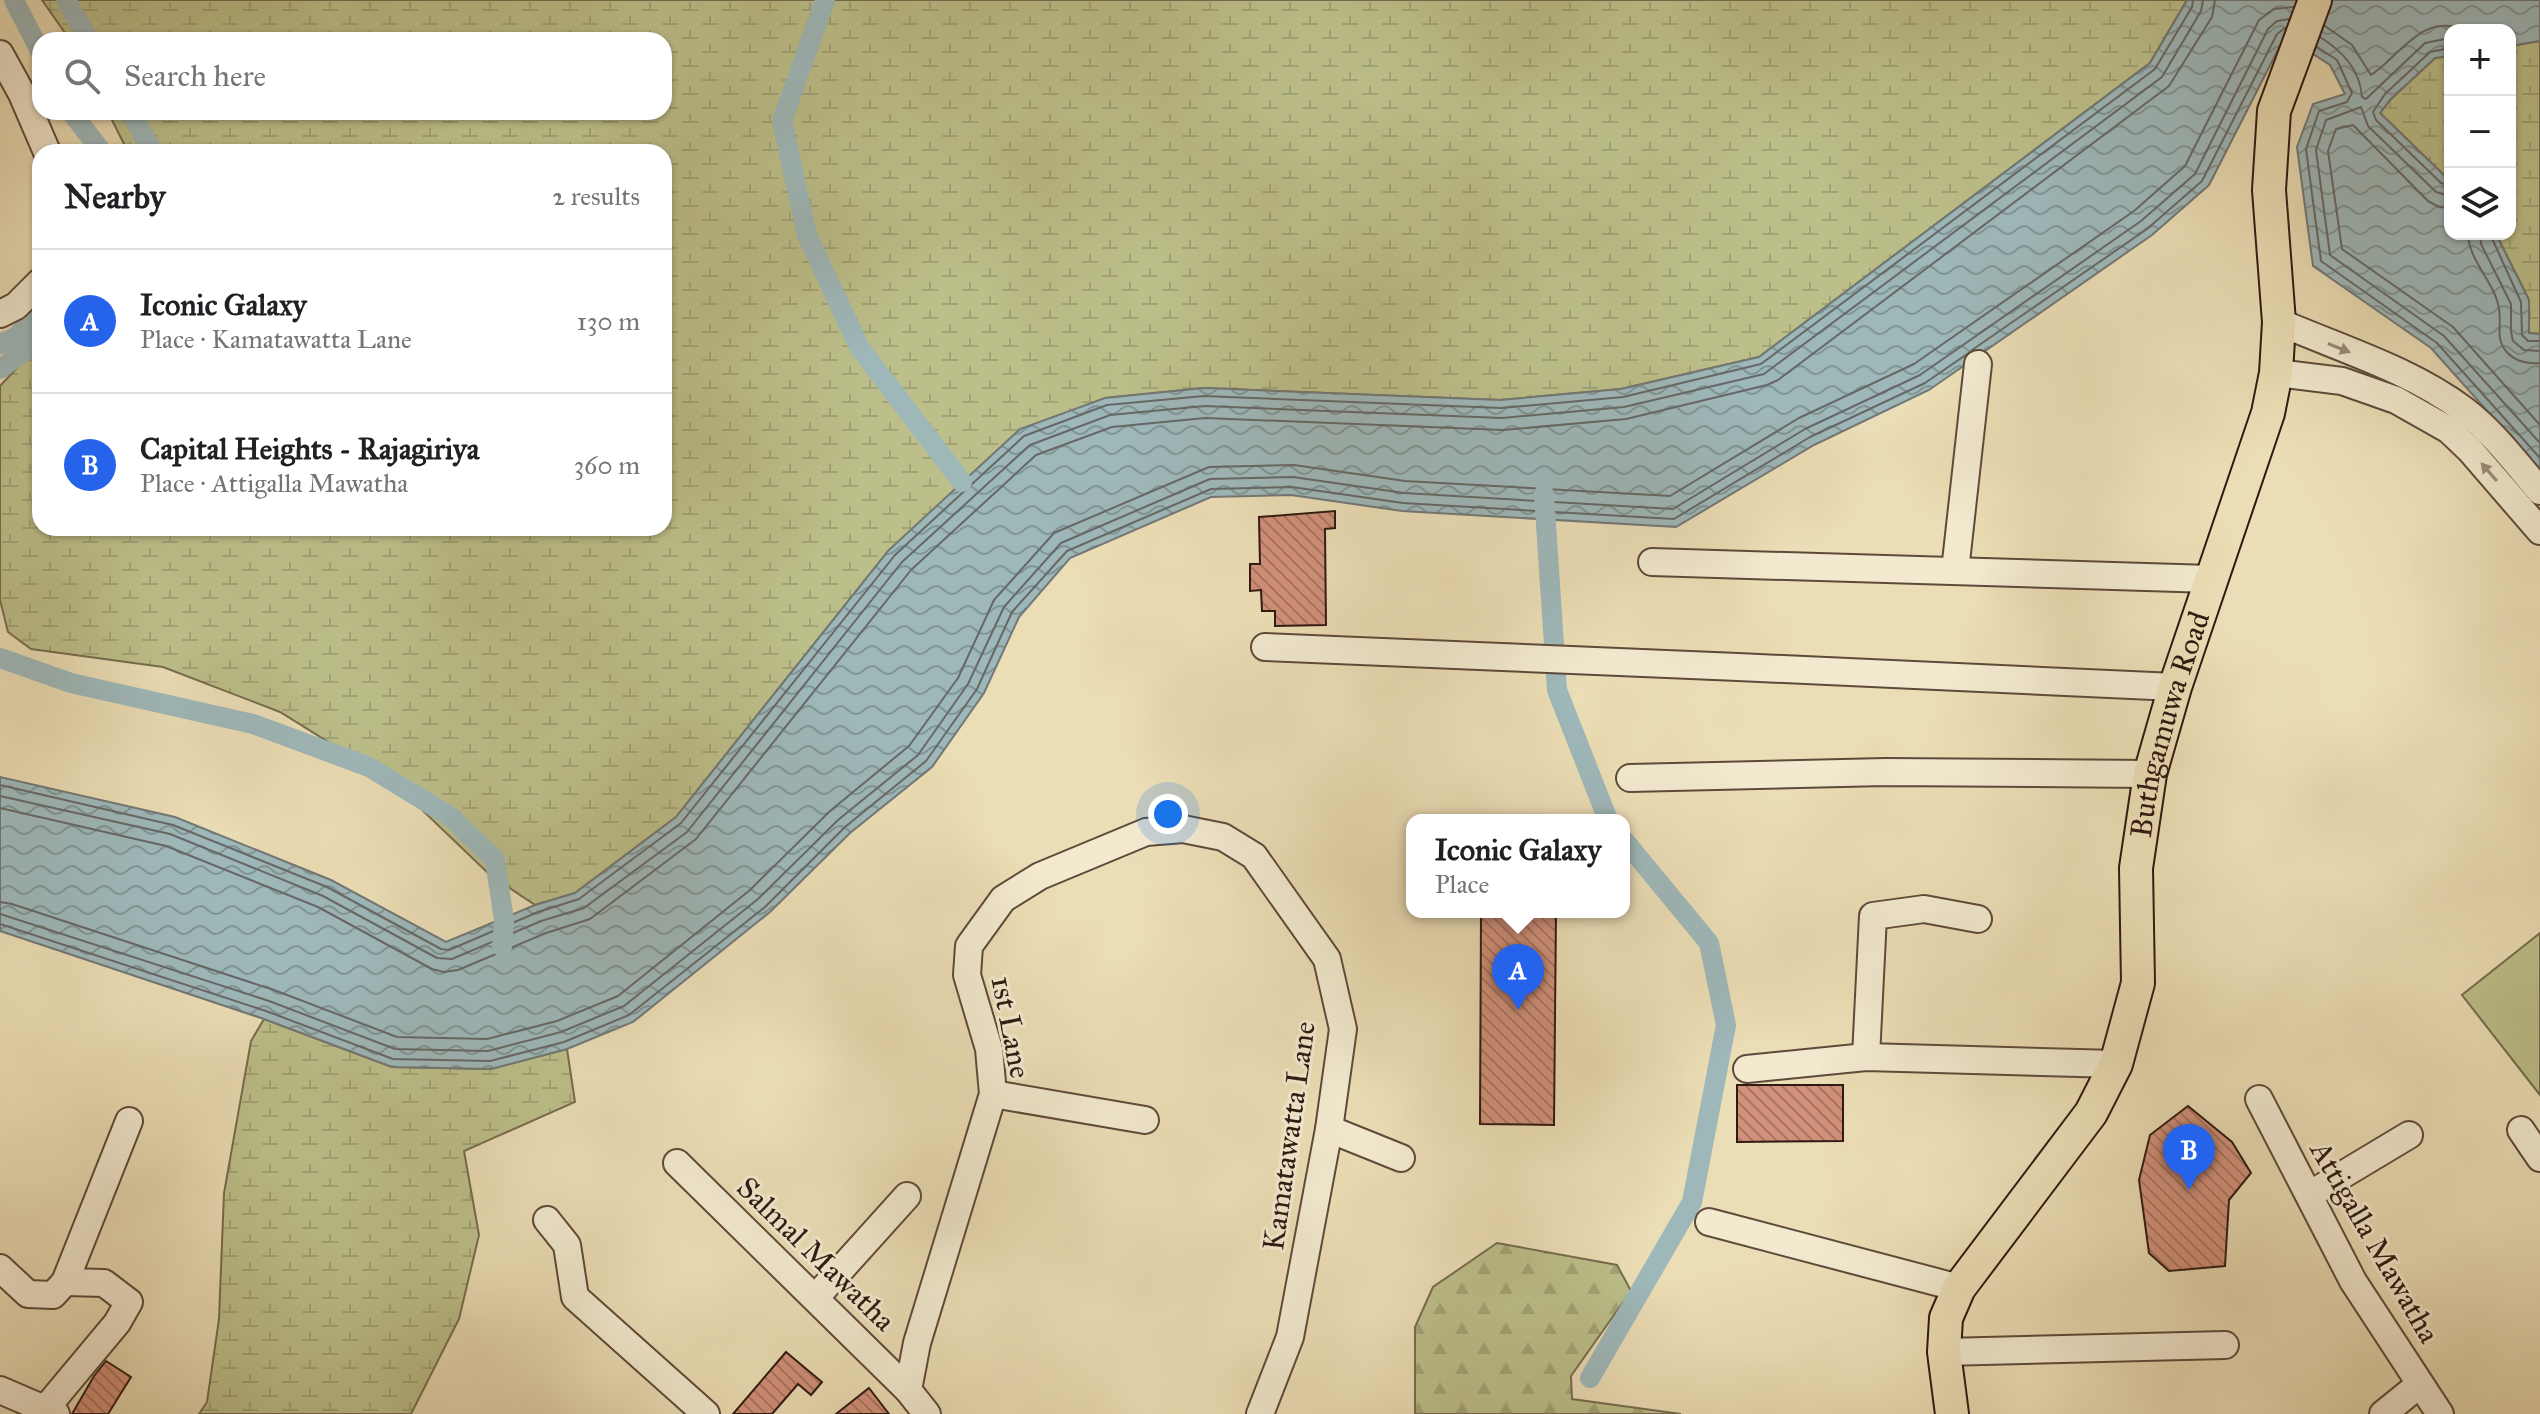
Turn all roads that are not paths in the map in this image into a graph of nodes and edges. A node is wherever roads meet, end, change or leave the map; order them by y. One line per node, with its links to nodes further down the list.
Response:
1 (2315, 0): 8 (main road, Buthgamuwa Road)
2 (0, 54): 3 (street)
3 (32, 117)
4 (33, 120): 5 (street)
5 (44, 144)
6 (32, 290): 7 (street)
7 (0, 314)
8 (2279, 322): 10 (main road, Buthgamuwa Road); 11 (street, one-way to 11)
9 (1978, 364): 14 (street)
10 (2276, 373): 12 (street, one-way to 10); 15 (main road, Buthgamuwa Road)
11 (2540, 491)
12 (2540, 531)
13 (1652, 562): 14 (street)
14 (1955, 571): 15 (street)
15 (2211, 579): 17 (main road, Buthgamuwa Road)
16 (1265, 647): 17 (street)
17 (2175, 687): 18 (main road, Buthgamuwa Road)
18 (2150, 774): 19 (street); 23 (main road, Buthgamuwa Road)
19 (1630, 778)
20 (1146, 832): 25 (street, 1st Lane); 29 (street, Kamatawatta Lane)
21 (1978, 919): 22 (street)
22 (1866, 1057): 23 (street); 24 (street)
23 (2116, 1064): 41 (main road, Buthgamuwa Road)
24 (1747, 1069)
25 (993, 1094): 27 (street); 47 (street, 1st Lane)
26 (2259, 1099): 35 (street, Attigalla Mawatha)
27 (1145, 1120)
28 (129, 1121): 40 (street)
29 (1329, 1129): 32 (street); 51 (street, Kamatawatta Lane)
30 (2521, 1130): 33 (street)
31 (2409, 1135): 35 (street)
32 (1401, 1158)
33 (2540, 1158)
34 (677, 1163): 42 (street, Salmal Mawatha)
35 (2309, 1195): 45 (street, Attigalla Mawatha)
36 (907, 1196): 42 (street)
37 (547, 1220): 49 (street)
38 (1709, 1222): 41 (street)
39 (0, 1268): 40 (street)
40 (65, 1282): 48 (street)
41 (1959, 1288): 44 (main road, Buthgamuwa Road)
42 (816, 1297): 47 (street, Salmal Mawatha)
43 (2225, 1345): 44 (street)
44 (1944, 1352): 52 (main road, Buthgamuwa Road)
45 (2420, 1384): 53 (street); 54 (street, Attigalla Mawatha)
46 (0, 1390): 48 (street)
47 (908, 1390): 50 (street)
48 (51, 1411)
49 (706, 1414)
50 (927, 1414)
51 (1260, 1414)
52 (1952, 1414)
53 (2383, 1414)
54 (2440, 1414)

